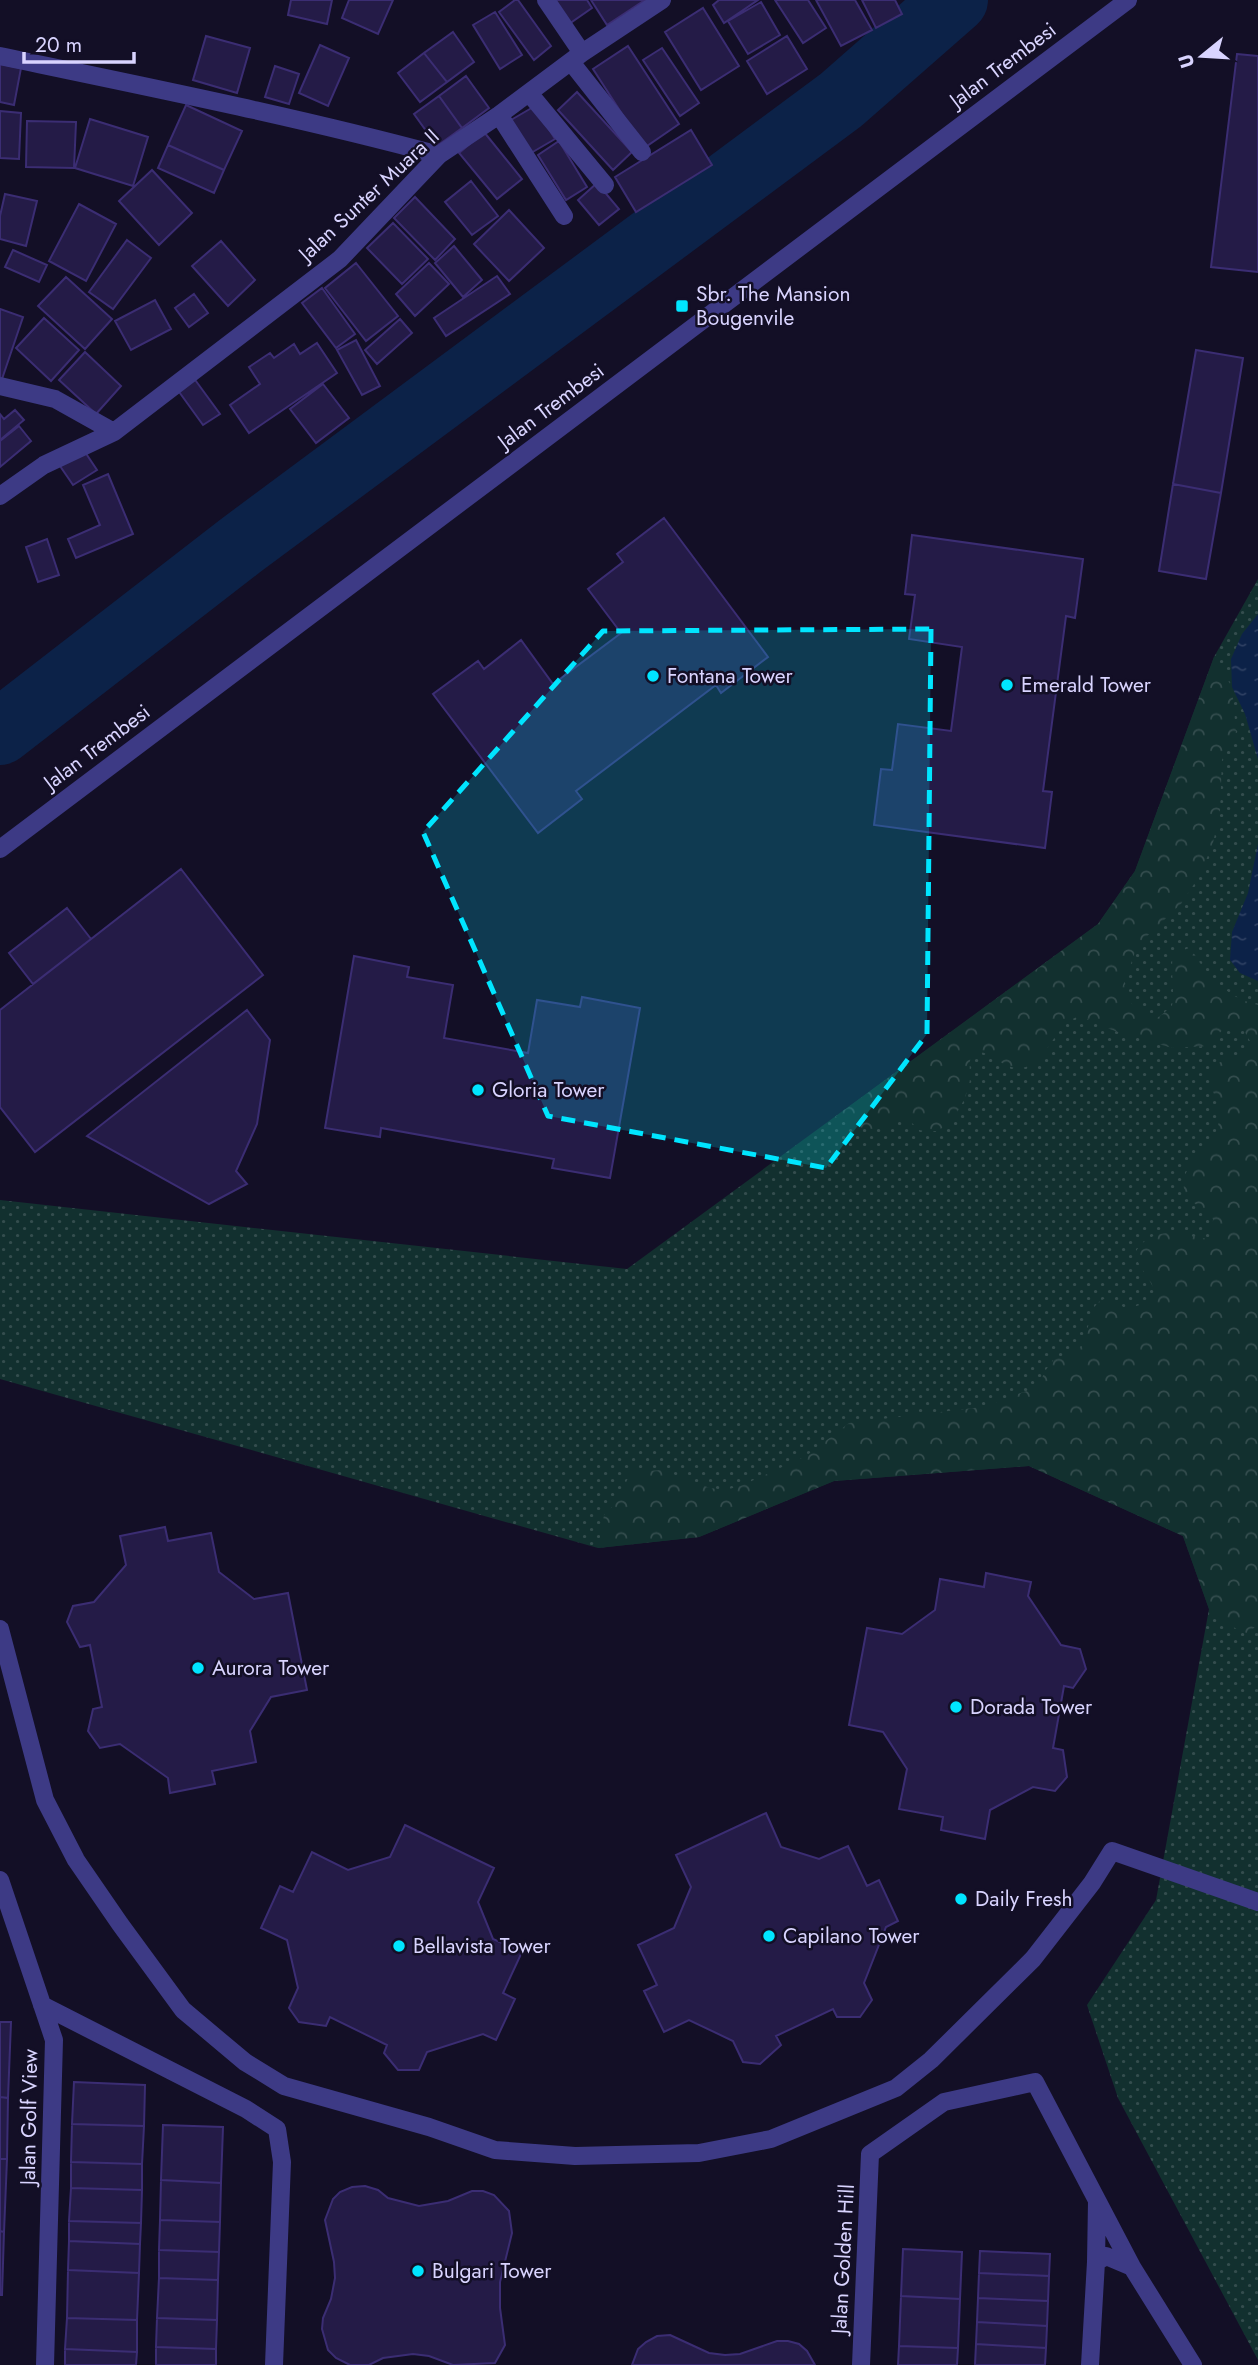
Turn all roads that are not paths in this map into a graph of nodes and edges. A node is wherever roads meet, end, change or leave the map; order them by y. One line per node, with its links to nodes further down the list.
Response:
1 (545, 0): 5 (street)
2 (662, 0): 5 (street, Jalan Sunter Muara II)
3 (1128, 0): 15 (street, Jalan Trembesi)
4 (0, 56): 9 (street)
5 (576, 57): 6 (street, Jalan Sunter Muara II); 8 (street)
6 (528, 93): 7 (street, Jalan Sunter Muara II); 10 (street)
7 (499, 115): 9 (street, Jalan Sunter Muara II); 11 (street)
8 (642, 152)
9 (439, 155): 13 (street, Jalan Sunter Muara II)
10 (605, 185)
11 (564, 216)
12 (0, 386): 13 (street)
13 (114, 432): 14 (street, Jalan Sunter Muara II)
14 (0, 496)
15 (0, 849)
16 (0, 1629): 18 (street)
17 (0, 1880): 19 (street, Jalan Golf View)
18 (1258, 1902)
19 (42, 2005): 23 (street, Jalan Golf View); 24 (street)
20 (1097, 2199): 21 (street); 22 (street); 25 (street, Jalan Golden Hill)
21 (1096, 2262): 22 (street); 26 (street)
22 (1132, 2267): 27 (street)
23 (45, 2365)
24 (274, 2365)
25 (861, 2365)
26 (1090, 2365)
27 (1193, 2365)

